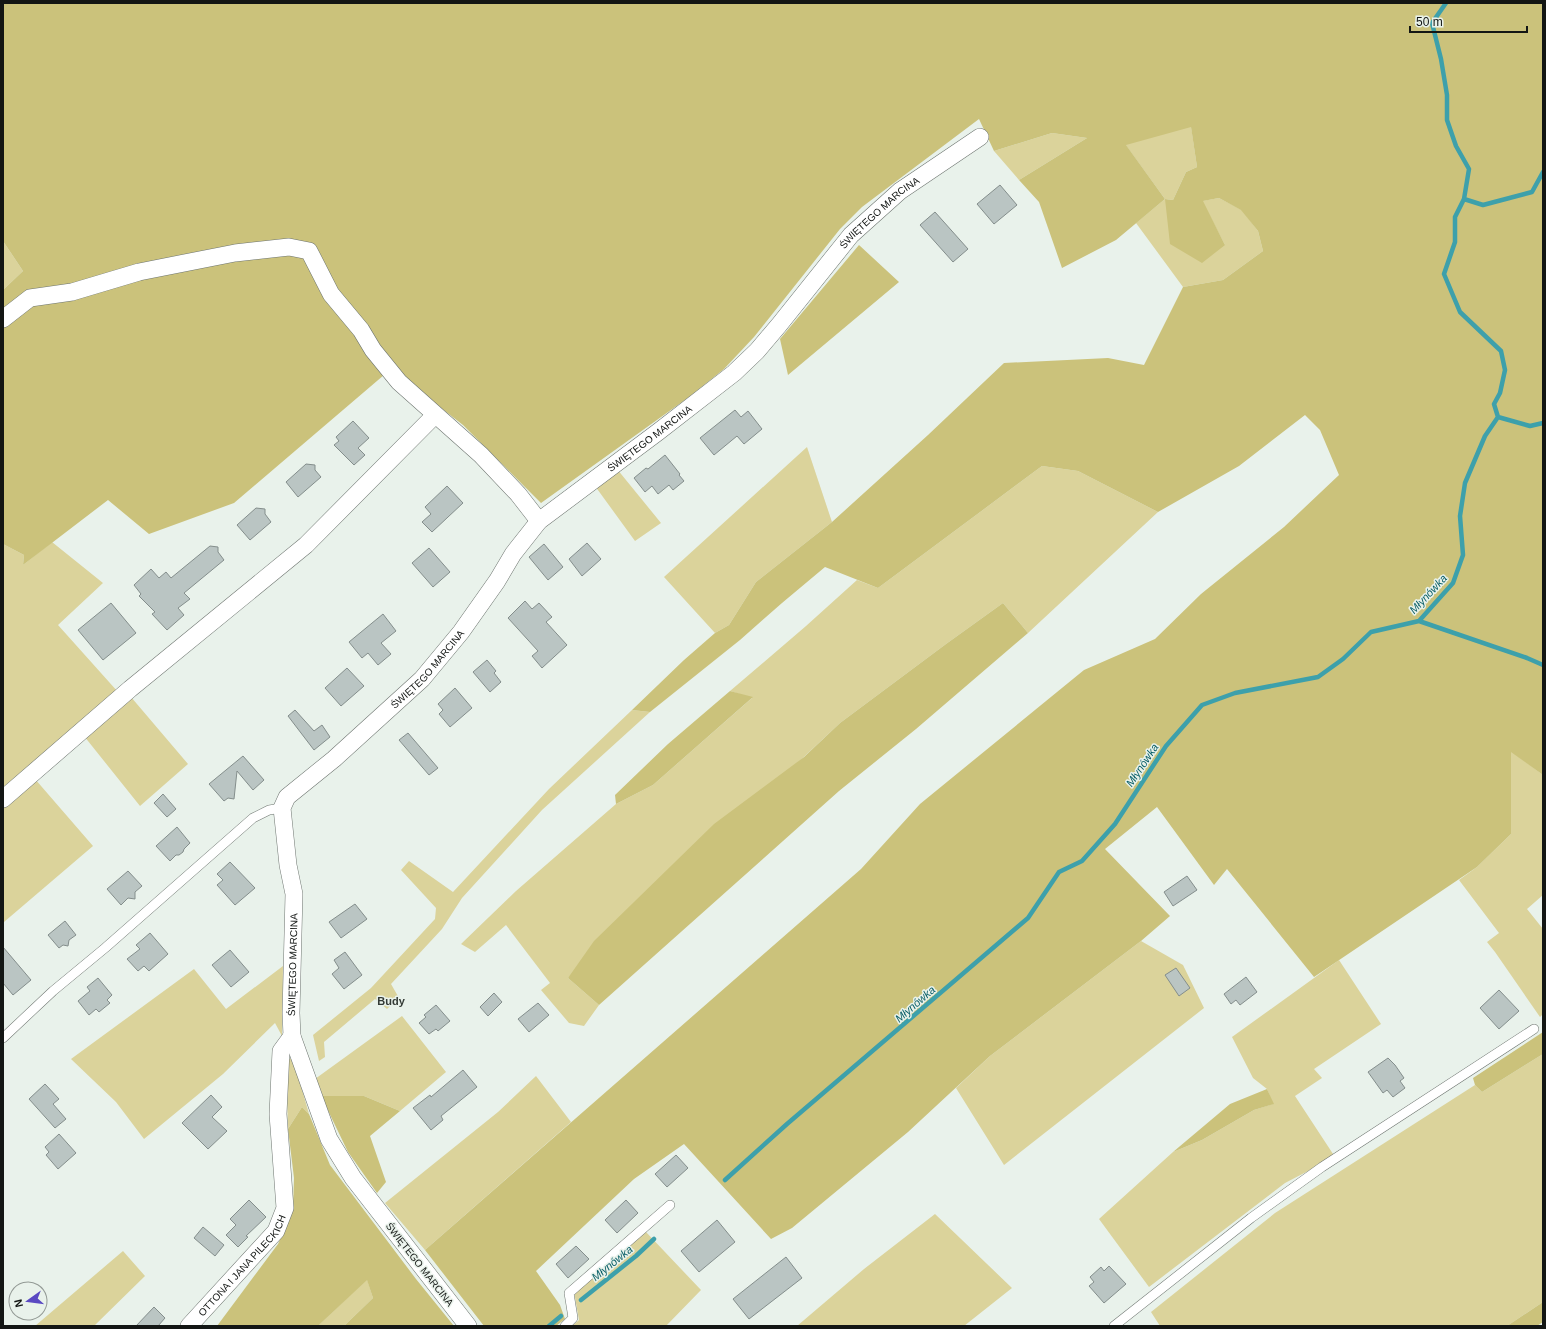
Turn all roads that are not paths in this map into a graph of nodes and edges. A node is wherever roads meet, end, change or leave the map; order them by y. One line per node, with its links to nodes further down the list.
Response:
1 (980, 137): 4 (street, ŚWIĘTEGO MARCINA)
2 (3, 319): 3 (street)
3 (435, 415): 4 (street); 5 (street)
4 (539, 521): 6 (street, ŚWIĘTEGO MARCINA)
5 (3, 799)
6 (282, 808): 8 (street, ŚWIĘTEGO MARCINA); 9 (lane)
7 (1534, 1029): 14 (lane)
8 (292, 1036): 11 (street, OTTONA I JANA PILECKICH); 12 (street, ŚWIĘTEGO MARCINA)
9 (3, 1038)
10 (670, 1204): 13 (lane)
11 (189, 1326)
12 (468, 1326)
13 (565, 1326)
14 (1114, 1326)

